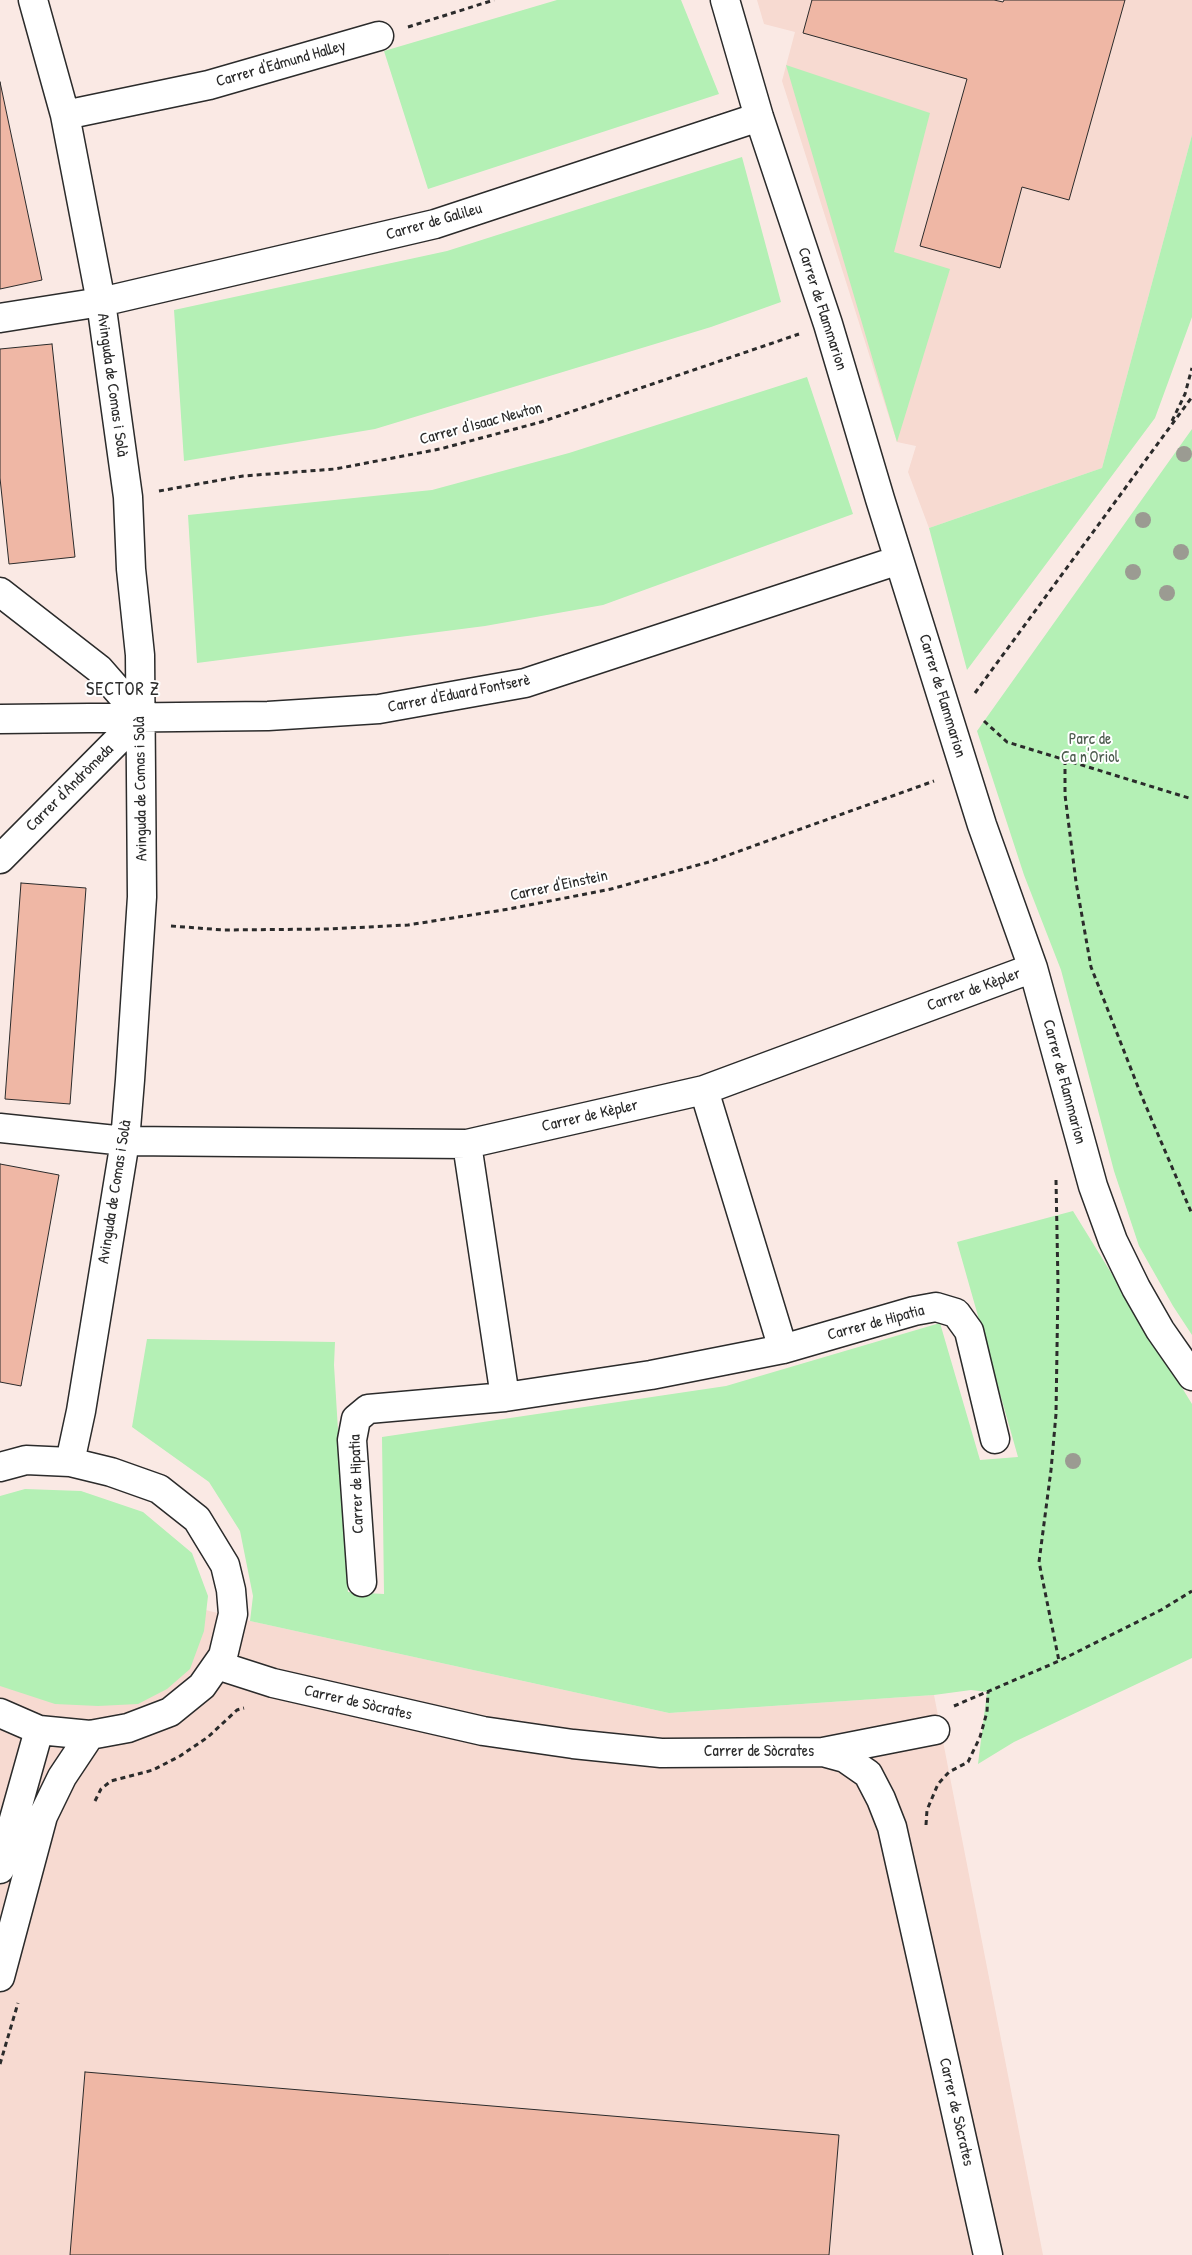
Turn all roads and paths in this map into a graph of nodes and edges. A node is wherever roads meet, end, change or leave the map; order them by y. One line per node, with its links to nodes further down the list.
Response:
1 (33, 0): 5 (street, Avinguda de Comas i Solà)
2 (494, 0): 4 (path)
3 (725, 0): 6 (street, Carrer de Flammarion)
4 (379, 36): 5 (street, Carrer d'Edmund Halley)
5 (65, 115): 7 (street, Avinguda de Comas i Solà)
6 (759, 117): 7 (street, Carrer de Galileu); 9 (street, Carrer de Flammarion)
7 (101, 302): 8 (street, Carrer de Galileu); 13 (street, Avinguda de Comas i Solà)
8 (0, 318)
9 (828, 324): 13 (path, Carrer d'Isaac Newton); 14 (street, Carrer de Flammarion)
10 (1192, 368): 12 (path)
11 (1192, 397): 12 (path)
12 (1168, 430): 16 (path)
13 (128, 497): 17 (street, Avinguda de Comas i Solà)
14 (899, 560): 16 (street, Carrer de Flammarion); 17 (street, Carrer d'Eduard Fontserè)
15 (3, 594): 17 (street)
16 (958, 715): 19 (path); 20 (street, Carrer de Flammarion)
17 (141, 717): 18 (street, Carrer d'Eduard Fontserè); 22 (street, Carrer d'Andròmeda); 23 (street, Avinguda de Comas i Solà)
18 (0, 719)
19 (1065, 760): 21 (path); 30 (path)
20 (965, 770): 23 (path, Carrer d'Einstein); 24 (street, Carrer de Flammarion)
21 (1192, 799)
22 (0, 859)
23 (141, 923): 27 (street, Avinguda de Comas i Solà)
24 (1033, 968): 25 (street, Carrer de Kèpler); 29 (street, Carrer de Flammarion)
25 (704, 1090): 28 (street, Carrer de Kèpler); 31 (street)
26 (0, 1128): 27 (street, Carrer de Kèpler)
27 (125, 1141): 28 (street, Carrer de Kèpler); 35 (street, Avinguda de Comas i Solà)
28 (467, 1144): 33 (street)
29 (1084, 1152): 32 (street, Carrer de Flammarion); 39 (path)
30 (1192, 1214)
31 (783, 1349): 33 (street, Carrer de Hipatia); 34 (street, Carrer de Hipatia)
32 (1192, 1376)
33 (505, 1397): 37 (street, Carrer de Hipatia)
34 (995, 1439)
35 (70, 1462): 36 (street); 40 (street)
36 (0, 1467)
37 (362, 1582)
38 (1192, 1591): 39 (path)
39 (1059, 1661): 41 (path)
40 (217, 1665): 46 (street); 47 (street, Carrer de Sòcrates)
41 (988, 1692): 44 (path); 49 (path)
42 (254, 1707): 48 (path)
43 (0, 1713): 45 (street)
44 (941, 1720): 47 (street)
45 (39, 1730): 46 (street); 50 (street)
46 (90, 1735): 51 (street)
47 (824, 1752): 52 (street, Carrer de Sòcrates)
48 (95, 1801)
49 (926, 1833)
50 (0, 1869)
51 (0, 1977)
52 (988, 2255)

